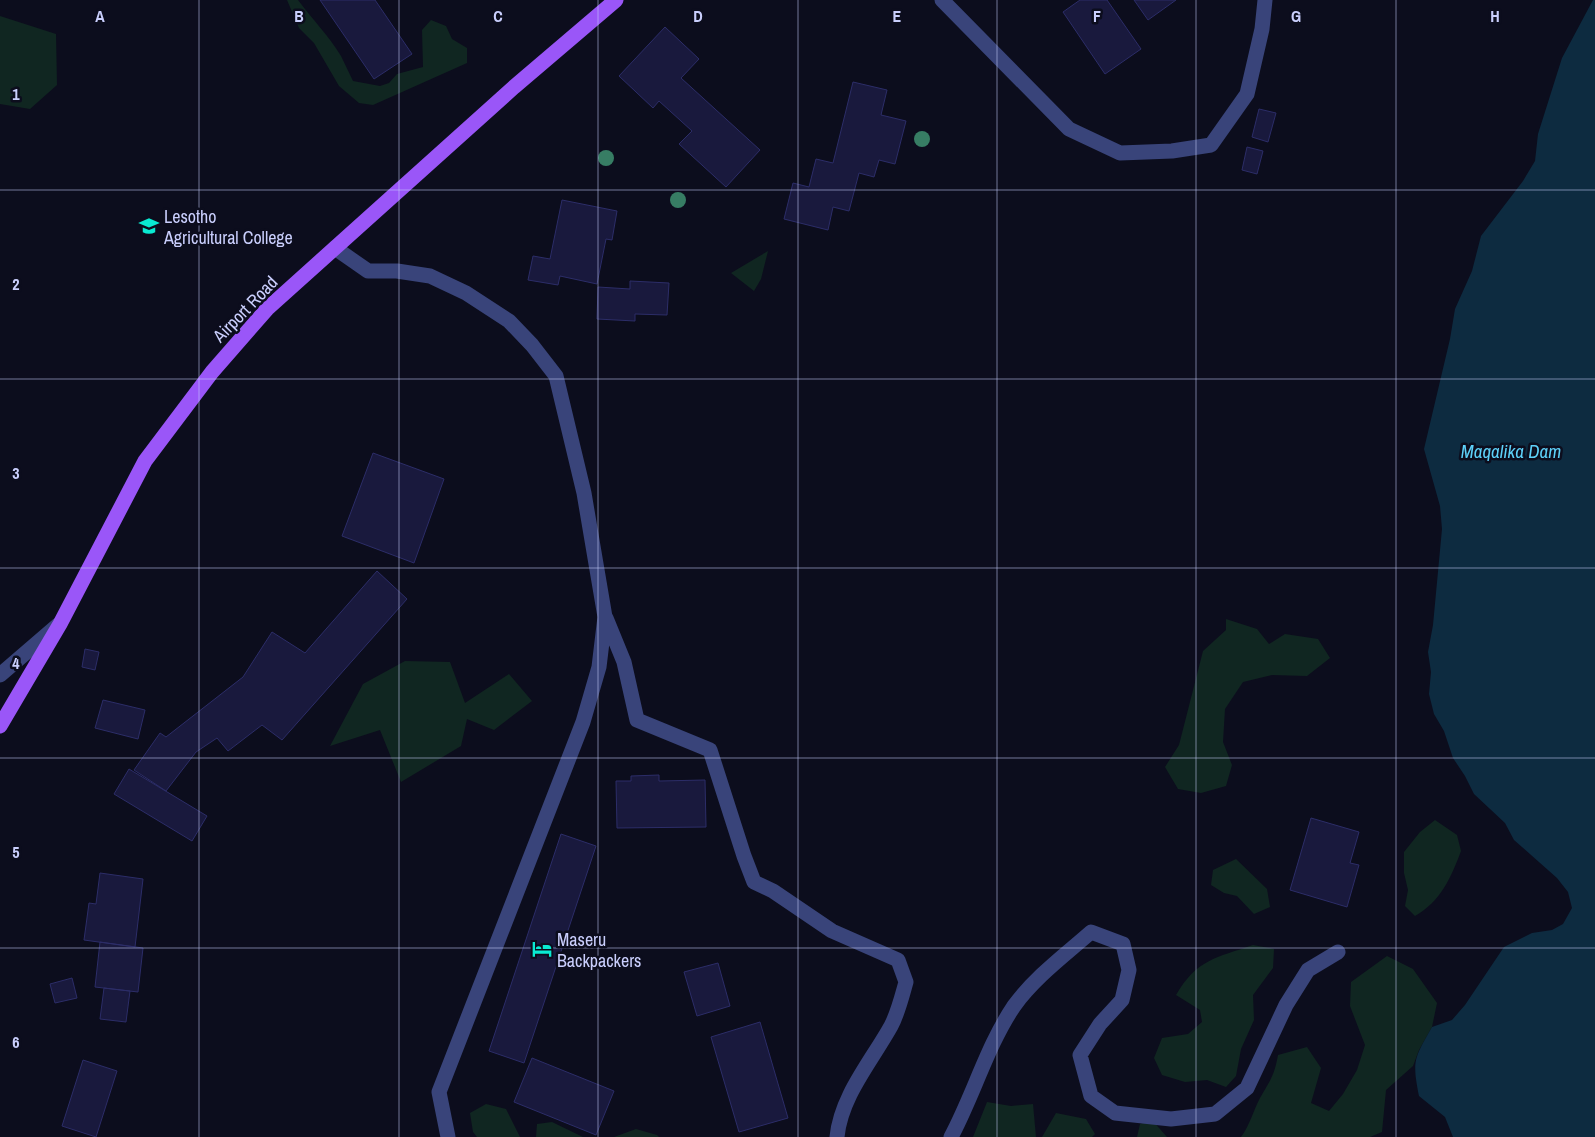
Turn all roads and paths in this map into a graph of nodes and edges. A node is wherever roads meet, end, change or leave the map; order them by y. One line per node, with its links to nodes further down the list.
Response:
1 (616, 0): 4 (main road, Airport Road)
2 (942, 0): 3 (street)
3 (1265, 0)
4 (335, 248): 5 (street); 6 (main road, Airport Road)
5 (605, 616): 10 (street); 11 (street)
6 (60, 624): 7 (street); 8 (main road, Airport Road)
7 (0, 675)
8 (0, 726)
9 (1338, 952): 12 (street)
10 (448, 1137)
11 (836, 1137)
12 (951, 1137)

